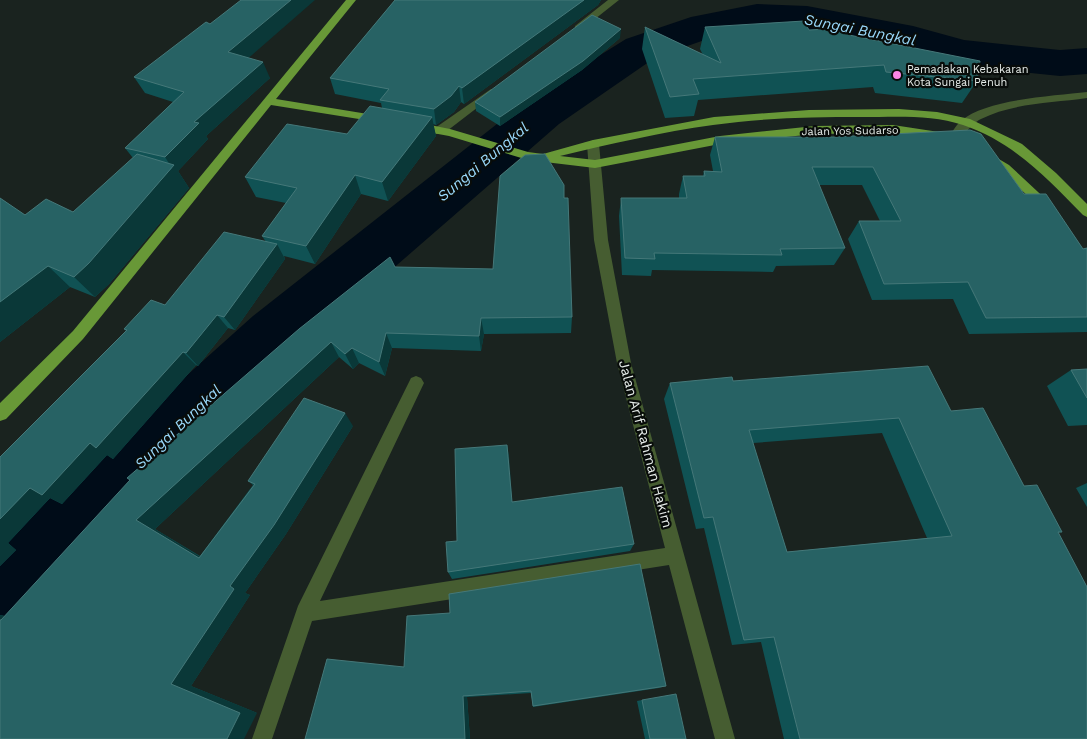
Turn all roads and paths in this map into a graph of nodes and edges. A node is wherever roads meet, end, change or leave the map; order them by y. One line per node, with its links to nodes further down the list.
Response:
1 (351, 0): 6 (main road)
2 (614, 0): 3 (street)
3 (566, 37)
4 (502, 84): 8 (street)
5 (1087, 95): 7 (street)
6 (268, 100): 8 (main road); 18 (main road)
7 (966, 122): 9 (street); 10 (main road, Jalan Yos Sudarso); 15 (main road, Jalan Yos Sudarso)
8 (445, 132): 13 (main road)
9 (953, 140): 11 (main road, Jalan Yos Sudarso); 14 (main road, Jalan Yos Sudarso)
10 (593, 144): 13 (main road, Jalan Yos Sudarso); 14 (street, Jalan Arif Rahman Hakim)
11 (967, 145)
12 (982, 153): 16 (main road)
13 (534, 157): 14 (main road, Jalan Yos Sudarso)
14 (595, 164): 19 (street, Jalan Arif Rahman Hakim)
15 (1087, 212)
16 (1055, 217)
17 (416, 383): 20 (street)
18 (0, 414)
19 (675, 555): 20 (street); 22 (street, Jalan Arif Rahman Hakim)
20 (305, 613): 21 (street)
21 (262, 739)
22 (725, 739)

